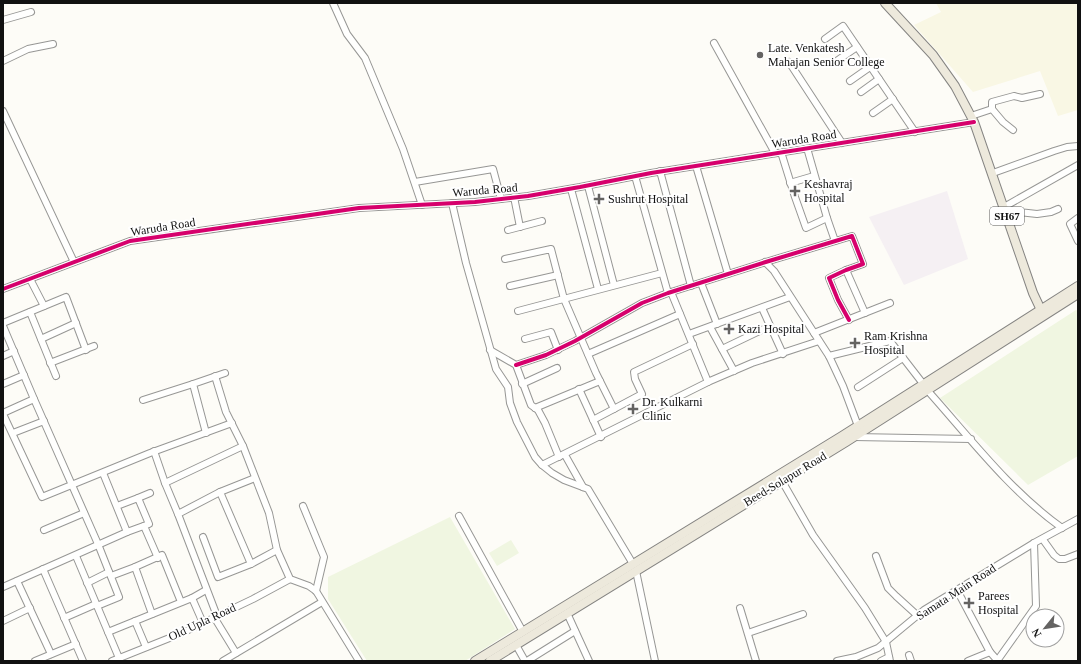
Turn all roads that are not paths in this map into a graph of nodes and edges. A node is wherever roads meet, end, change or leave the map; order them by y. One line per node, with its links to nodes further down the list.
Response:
1 (333, 3): 34 (street)
2 (885, 3): 21 (main road, SH67)
3 (31, 12): 4 (street)
4 (3, 20)
5 (825, 39): 8 (street)
6 (714, 43): 27 (street)
7 (53, 44): 10 (street)
8 (857, 47): 9 (street); 12 (street)
9 (838, 60)
10 (3, 61)
11 (789, 62): 24 (street)
12 (870, 67): 13 (street); 14 (street)
13 (879, 79): 15 (street); 17 (street)
14 (850, 81)
15 (861, 92)
16 (1040, 94): 18 (street)
17 (893, 99): 20 (street); 23 (street)
18 (992, 109): 21 (street, Waruda Road); 22 (street)
19 (3, 111): 53 (street)
20 (873, 113)
21 (973, 119): 23 (street, Waruda Road); 31 (main road, SH67)
22 (1013, 130)
23 (915, 132): 24 (street, Waruda Road)
24 (842, 143): 26 (street, Waruda Road)
25 (1078, 146): 31 (street)
26 (807, 148): 27 (street, Waruda Road); 33 (street)
27 (778, 153): 29 (street, Waruda Road); 35 (street)
28 (1078, 165): 42 (street)
29 (696, 166): 30 (street, Waruda Road); 57 (street)
30 (660, 171): 32 (street, Waruda Road); 63 (street)
31 (992, 173): 42 (main road, SH67)
32 (635, 176): 36 (street, Waruda Road); 56 (street)
33 (814, 176): 35 (street); 45 (street)
34 (415, 182): 39 (street); 41 (street)
35 (790, 183): 45 (street)
36 (588, 186): 37 (street, Waruda Road); 61 (street)
37 (571, 189): 38 (street, Waruda Road); 66 (street)
38 (514, 197): 39 (street, Waruda Road); 48 (street)
39 (501, 199): 40 (street, Waruda Road)
40 (452, 203): 41 (street, Waruda Road); 95 (street)
41 (422, 205): 53 (street, Waruda Road)
42 (1004, 207): 44 (main road, SH67)
43 (1058, 209): 44 (street)
44 (1007, 217): 74 (main road, SH67)
45 (827, 218): 50 (street)
46 (1078, 218): 51 (street)
47 (542, 221): 48 (street)
48 (520, 227): 49 (street)
49 (508, 230)
50 (835, 241): 54 (street); 55 (street)
51 (1078, 241)
52 (505, 259): 58 (street)
53 (74, 262): 59 (street, Waruda Road)
54 (765, 262): 57 (street); 69 (street)
55 (846, 270): 77 (street); 79 (street)
56 (662, 273): 61 (street); 67 (street)
57 (728, 274): 60 (street)
58 (558, 275): 62 (street); 70 (street)
59 (30, 279): 65 (street, Waruda Road); 72 (street)
60 (701, 283): 63 (street); 81 (street)
61 (614, 285): 66 (street)
62 (510, 286)
63 (691, 286): 67 (street)
64 (1078, 286): 74 (main road, Beed-Solapur Road)
65 (3, 289)
66 (598, 289): 70 (street)
67 (670, 292): 78 (street); 87 (street)
68 (1078, 294): 117 (main road, Beed-Solapur Road)
69 (790, 297): 73 (street); 85 (street)
70 (564, 299): 75 (street); 87 (street)
71 (890, 303): 77 (street)
72 (44, 306): 76 (street); 80 (street)
73 (762, 308): 81 (street); 83 (street)
74 (1040, 310): 117 (main road, Beed-Solapur Road)
75 (518, 311)
76 (30, 312): 82 (street); 88 (street)
77 (865, 313): 79 (street)
78 (680, 314): 86 (street); 98 (street)
79 (849, 320): 85 (street)
80 (76, 323): 88 (street); 94 (street)
81 (717, 324): 84 (street)
82 (3, 326): 97 (street)
83 (770, 326): 93 (street); 99 (street)
84 (710, 327): 86 (street); 93 (street)
85 (814, 333): 90 (street)
86 (688, 334): 91 (street)
87 (581, 338): 96 (street); 98 (street)
88 (41, 339): 103 (street)
89 (525, 339): 96 (street)
90 (819, 341): 99 (street); 101 (street)
91 (693, 344): 112 (street); 122 (street)
92 (94, 346): 94 (street)
93 (722, 349): 106 (street)
94 (86, 350): 103 (street)
95 (490, 350): 104 (street); 136 (street)
96 (558, 350): 104 (street)
97 (14, 351): 100 (street); 108 (street)
98 (588, 354): 111 (street)
99 (783, 354): 106 (street)
100 (3, 356)
101 (829, 356): 102 (street); 127 (street)
102 (903, 358): 116 (street); 117 (street)
103 (50, 363): 109 (street)
104 (516, 365): 115 (street)
105 (558, 368): 115 (street)
106 (734, 371): 112 (street)
107 (225, 373): 110 (street)
108 (24, 376): 113 (street); 119 (street)
109 (56, 376)
110 (215, 376): 114 (street); 126 (street)
111 (600, 381): 118 (street); 122 (street)
112 (708, 382): 130 (street)
113 (3, 384)
114 (193, 384): 120 (street); 129 (street)
115 (522, 384): 121 (street)
116 (858, 387)
117 (926, 388): 127 (main road, Beed-Solapur Road); 131 (main road, Beed-Solapur Road); 132 (street)
118 (579, 389): 121 (street); 124 (street)
119 (34, 399): 123 (street); 125 (street)
120 (142, 400)
121 (534, 408): 135 (street)
122 (614, 409): 124 (street)
123 (3, 414): 128 (street)
124 (593, 420): 130 (street)
125 (44, 421): 128 (street); 141 (street)
126 (232, 423): 129 (street); 133 (street)
127 (858, 426): 168 (main road, Beed-Solapur Road)
128 (13, 433): 141 (street)
129 (206, 433): 134 (street)
130 (601, 436): 135 (street)
131 (854, 438): 132 (street); 139 (main road, Beed-Solapur Road)
132 (971, 439): 154 (street)
133 (243, 446): 138 (street); 140 (street)
134 (154, 451): 137 (street); 140 (street)
135 (562, 456): 136 (street); 142 (street)
136 (542, 465): 142 (street)
137 (103, 473): 141 (street); 146 (street)
138 (255, 478): 143 (street); 161 (street)
139 (782, 481): 168 (main road, Beed-Solapur Road); 197 (street)
140 (165, 483): 149 (street)
141 (72, 486): 148 (street)
142 (583, 487): 168 (street)
143 (220, 492): 149 (street); 166 (street)
144 (150, 493): 145 (street)
145 (138, 498): 146 (street); 153 (street)
146 (117, 506): 156 (street)
147 (303, 506): 177 (street)
148 (84, 513): 155 (street); 159 (street)
149 (178, 514): 175 (street)
150 (459, 516): 195 (street)
151 (1078, 519): 154 (street)
152 (1078, 523): 158 (street)
153 (144, 526): 156 (street); 165 (street)
154 (1062, 528): 160 (street)
155 (44, 530)
156 (127, 532): 159 (street)
157 (203, 537): 166 (street)
158 (1044, 541): 160 (street); 162 (street)
159 (98, 544): 163 (street); 170 (street)
160 (1035, 545): 176 (street, Samata Main Road); 220 (street)
161 (277, 550): 166 (street); 171 (street)
162 (1078, 554)
163 (76, 556): 169 (street); 173 (street)
164 (876, 556): 187 (street)
165 (158, 558): 167 (street); 179 (street)
166 (251, 564)
167 (135, 567): 170 (street); 185 (street)
168 (635, 567): 184 (main road, Beed-Solapur Road); 195 (main road, Beed-Solapur Road); 215 (street)
169 (43, 569): 172 (street); 189 (street)
170 (110, 574): 173 (street); 181 (street)
171 (290, 579): 177 (street); 188 (street, Old Upla Road)
172 (17, 581): 174 (street); 182 (street)
173 (87, 583): 181 (street)
174 (3, 587)
175 (206, 590): 178 (street); 188 (street)
176 (957, 590): 187 (street, Samata Main Road); 201 (street)
177 (316, 591): 180 (street)
178 (192, 598): 179 (street); 192 (street)
179 (181, 602): 185 (street)
180 (322, 602): 202 (street); 210 (street)
181 (96, 605): 189 (street); 194 (street)
182 (30, 608): 190 (street); 203 (street)
183 (740, 608): 196 (street)
184 (567, 613): 193 (street); 199 (main road, Beed-Solapur Road)
185 (152, 614): 191 (street)
186 (803, 614): 196 (street)
187 (918, 616): 197 (street, Samata Main Road)
188 (216, 617): 192 (street, Old Upla Road); 202 (street)
189 (64, 618): 198 (street)
190 (3, 621)
191 (135, 621): 194 (street); 200 (street)
192 (203, 623): 200 (street, Old Upla Road)
193 (575, 631): 213 (street); 214 (street)
194 (108, 632): 204 (street)
195 (523, 632): 211 (main road, Beed-Solapur Road)
196 (748, 633): 216 (street)
197 (886, 642): 205 (street); 217 (street, Samata Main Road)
198 (76, 644): 203 (street); 207 (street)
199 (516, 645): 212 (main road, Beed-Solapur Road); 213 (street)
200 (146, 647): 204 (street, Old Upla Road)
201 (990, 652): 219 (street); 220 (street)
202 (236, 653): 209 (street)
203 (51, 654): 206 (street)
204 (119, 658): 208 (street, Old Upla Road)
205 (889, 659): 218 (street)
206 (35, 661)
207 (83, 661)
208 (112, 661)
209 (223, 661)
210 (359, 661)
211 (475, 661)
212 (490, 661)
213 (526, 661)
214 (589, 661)
215 (655, 661)
216 (756, 661)
217 (837, 661)
218 (881, 661)
219 (968, 661)
220 (998, 661)

